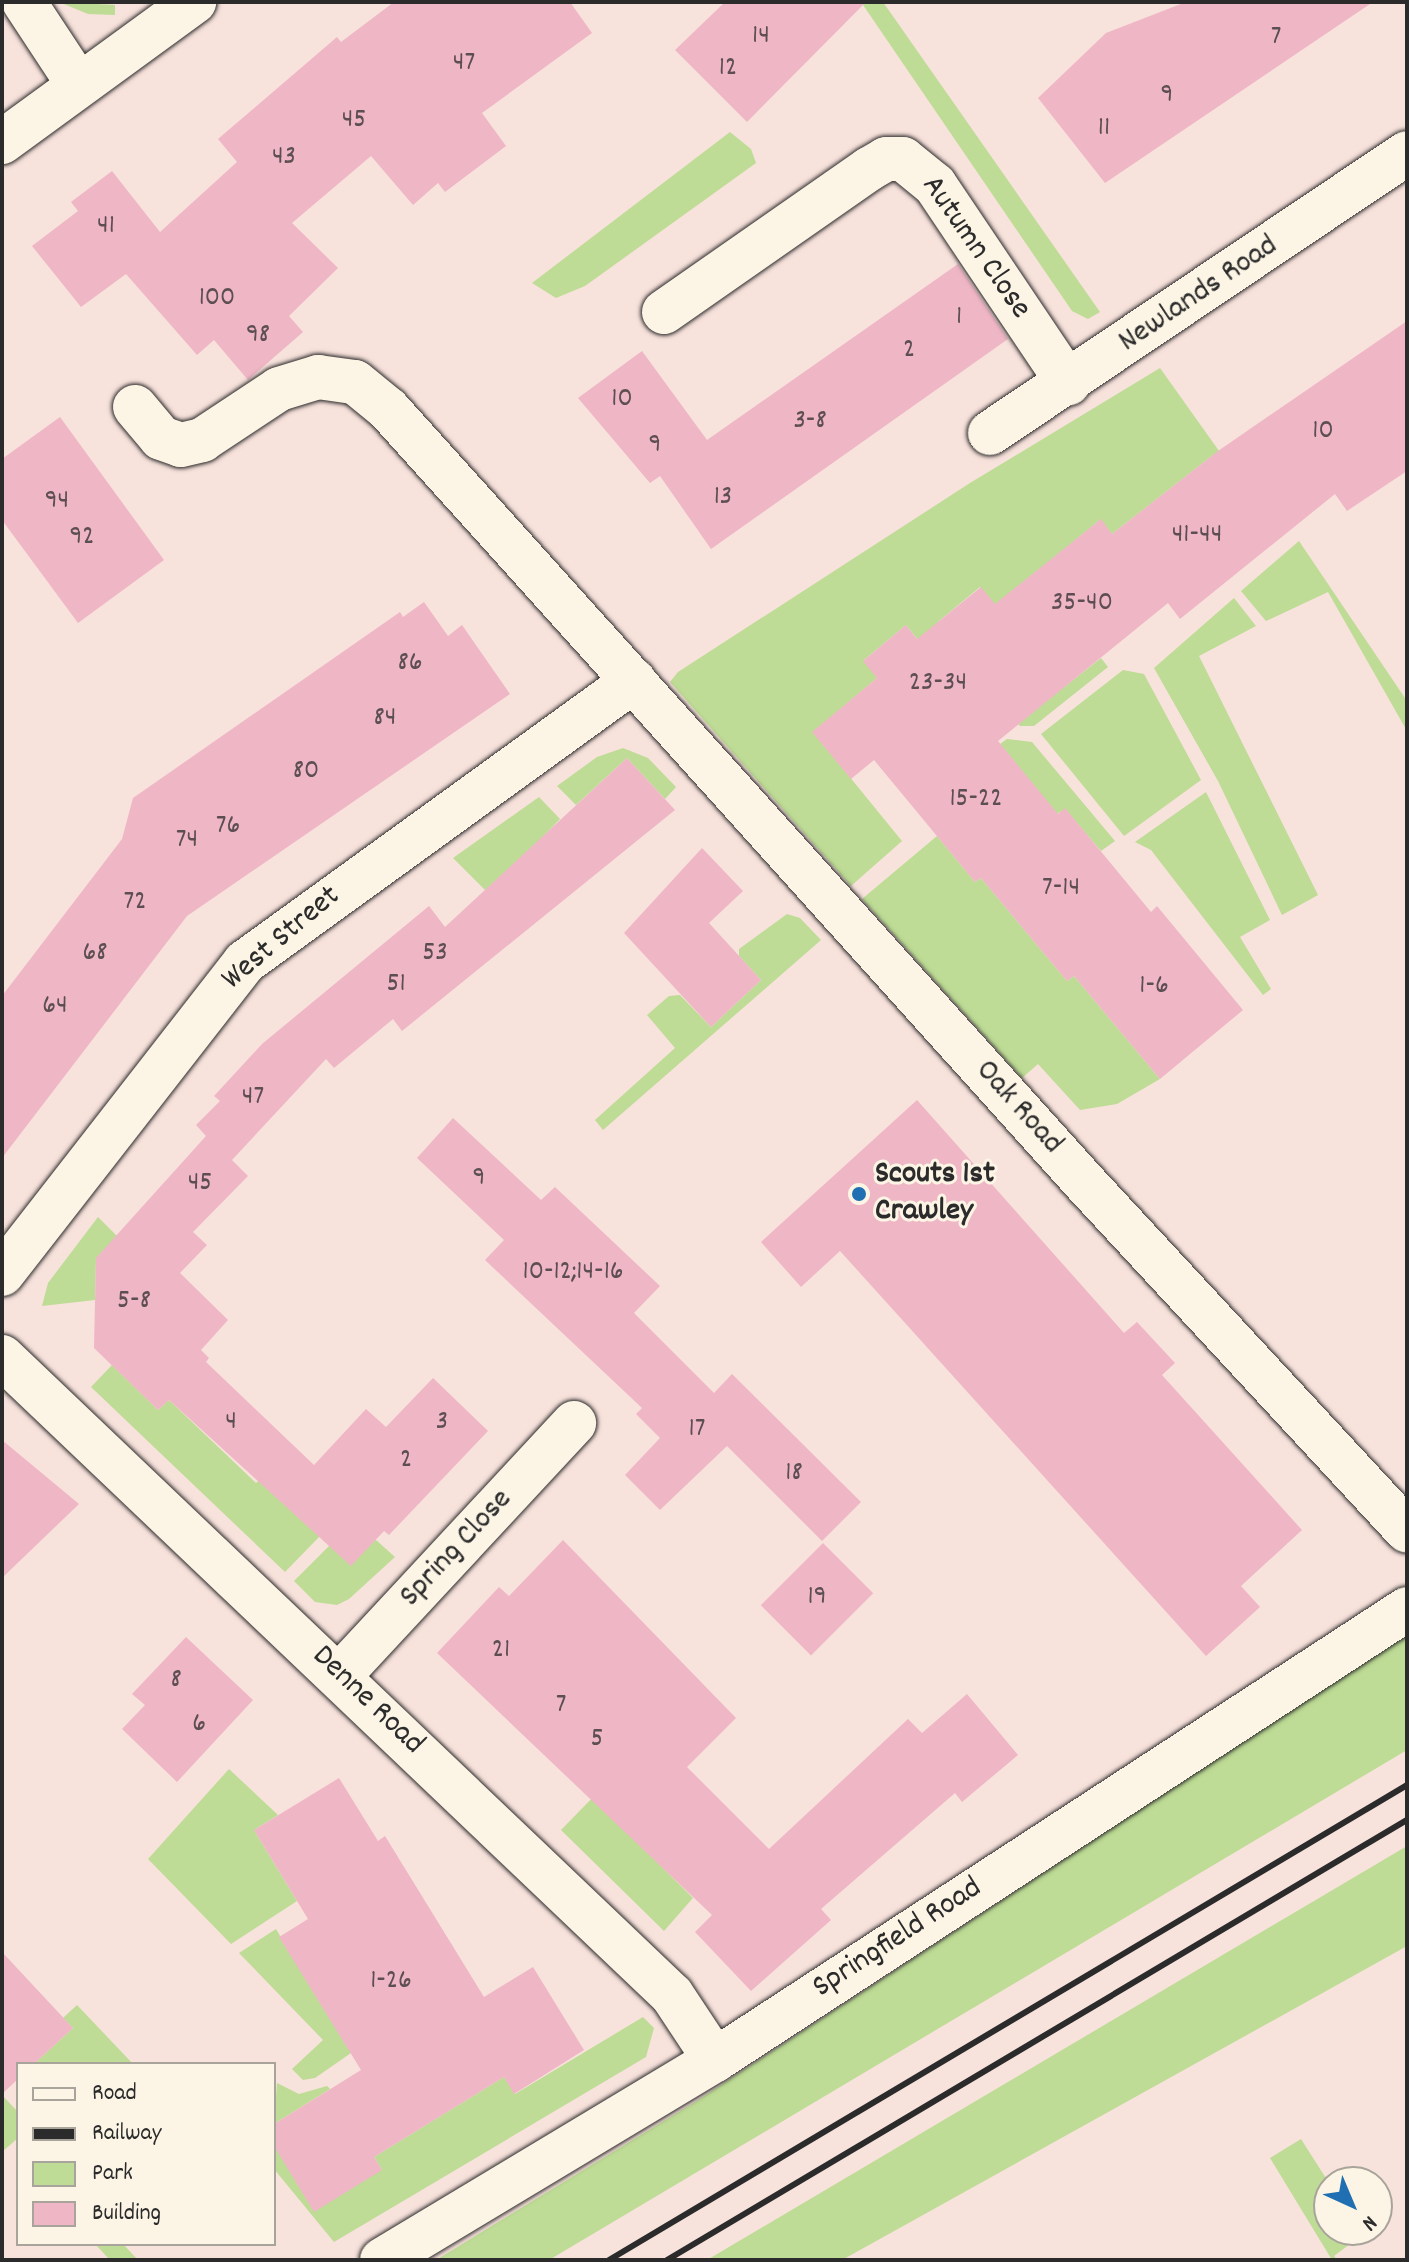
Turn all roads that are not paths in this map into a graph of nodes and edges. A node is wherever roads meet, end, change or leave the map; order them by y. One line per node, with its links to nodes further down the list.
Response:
1 (24, 2): 3 (street)
2 (194, 2): 3 (street)
3 (78, 84): 4 (street)
4 (2, 142)
5 (1407, 153): 7 (street, Newlands Road)
6 (664, 312): 7 (street, Autumn Close)
7 (1068, 383): 9 (street, Newlands Road)
8 (135, 407): 10 (street, Oak Road)
9 (990, 433)
10 (634, 680): 11 (street, West Street); 14 (street, Oak Road)
11 (2, 1274)
12 (2, 1357): 16 (street, Denne Road)
13 (574, 1423): 16 (street, Spring Close)
14 (1407, 1530)
15 (1407, 1609): 17 (street, Springfield Road)
16 (340, 1675): 17 (street, Denne Road)
17 (715, 2060): 18 (street, Springfield Road)
18 (382, 2260)

